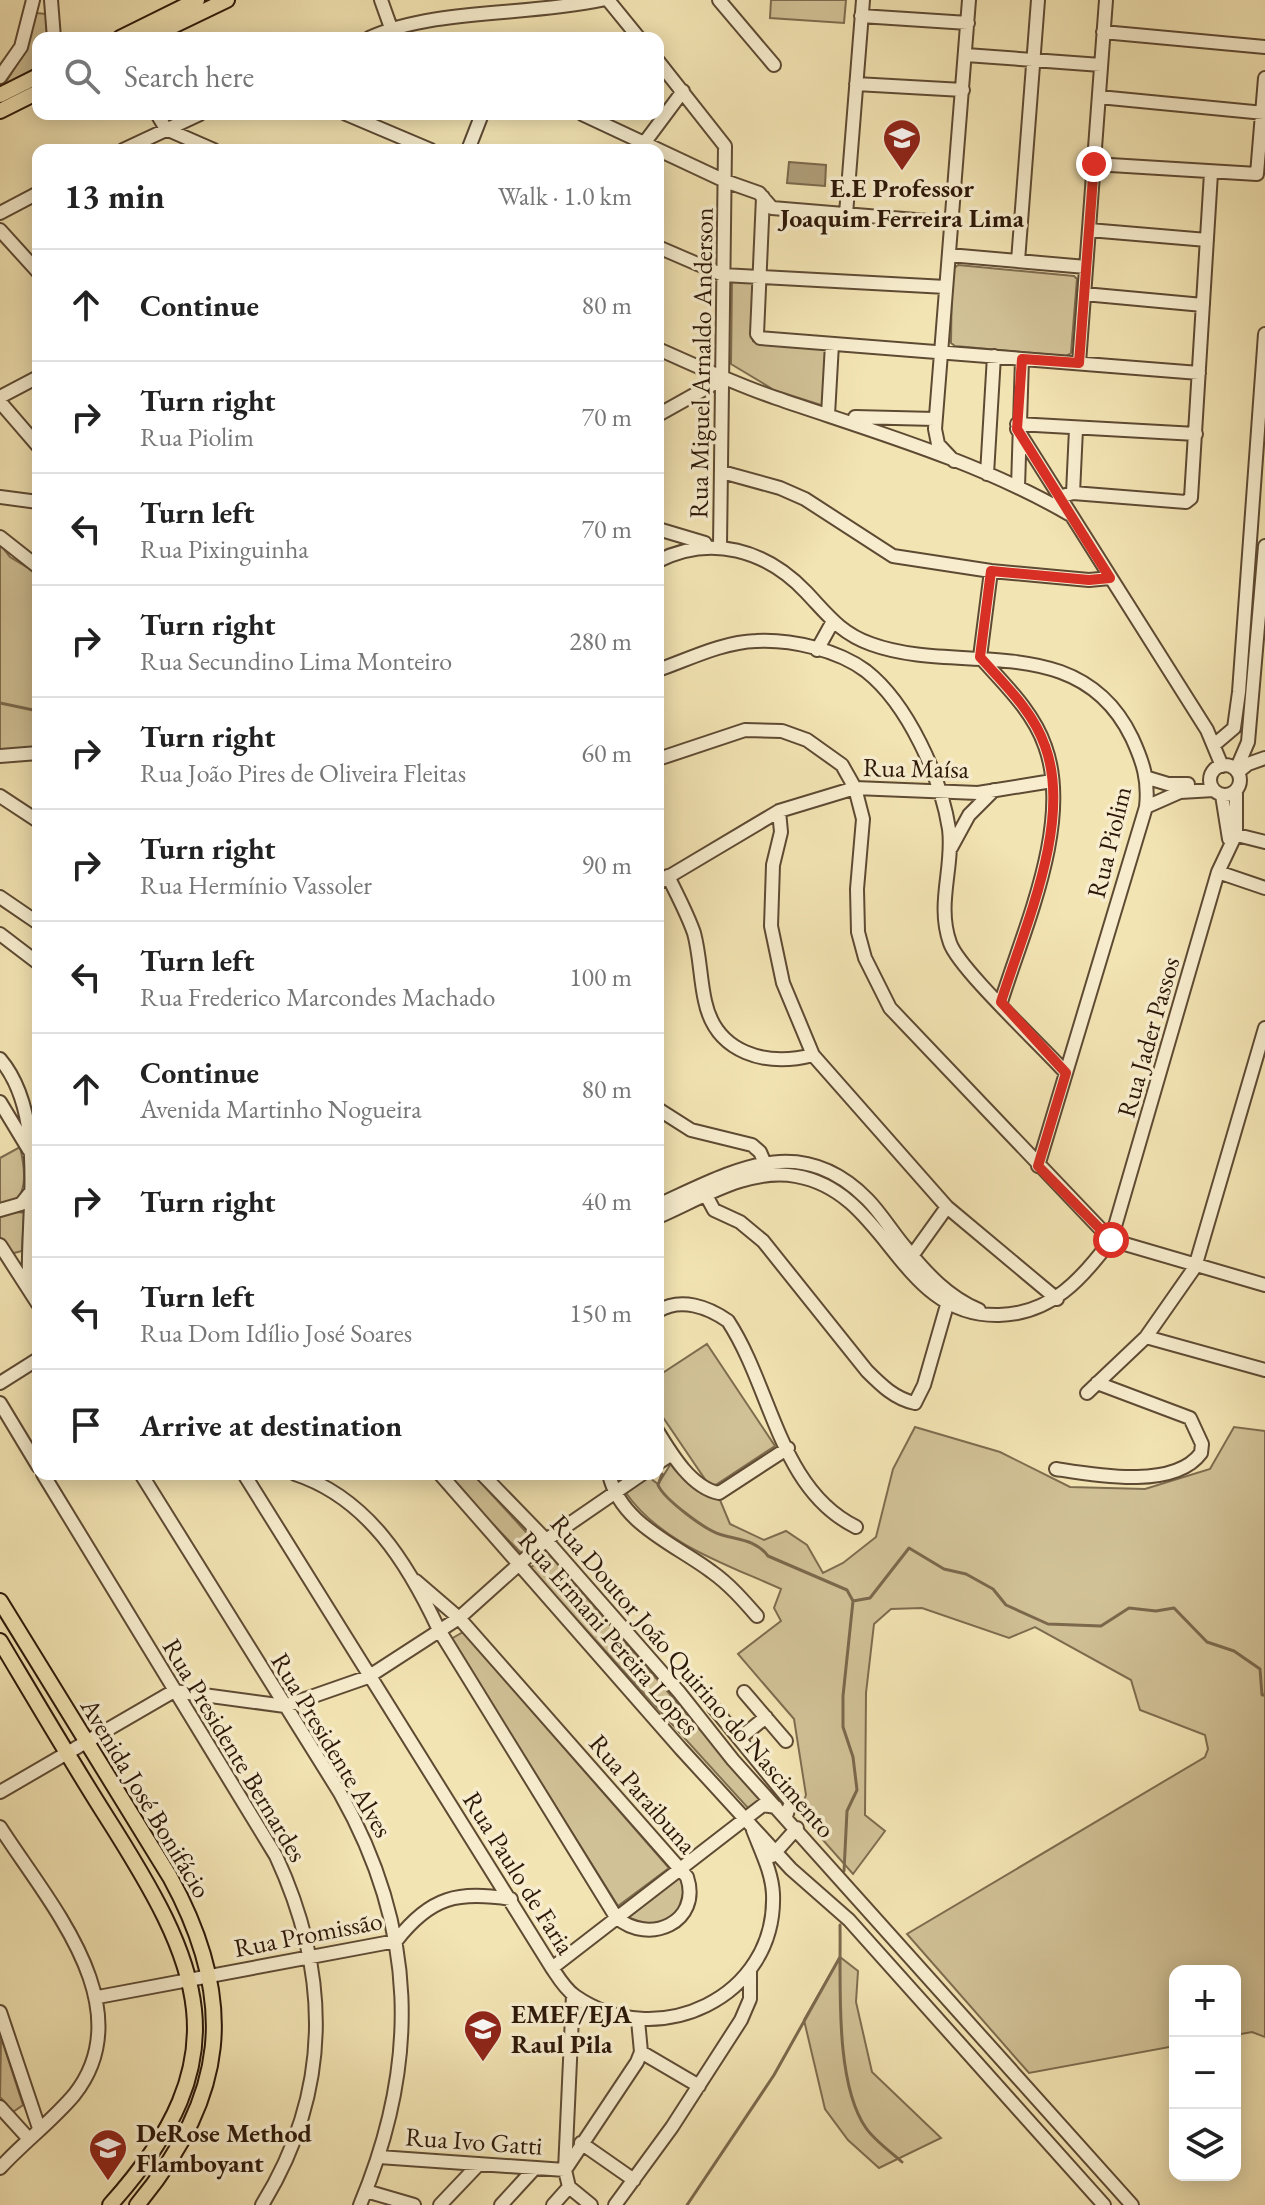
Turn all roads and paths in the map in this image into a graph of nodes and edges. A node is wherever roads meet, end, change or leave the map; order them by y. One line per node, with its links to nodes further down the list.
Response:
1 (197, 0): 17 (main road)
2 (227, 0): 18 (main road)
3 (381, 0): 15 (street)
4 (601, 0): 15 (street)
5 (608, 0): 21 (street)
6 (719, 0): 26 (street)
7 (863, 0): 13 (street)
8 (969, 0): 14 (street)
9 (1038, 0): 25 (street)
10 (1106, 0): 22 (street)
11 (33, 3): 12 (street); 29 (street)
12 (50, 4): 16 (street)
13 (861, 16): 14 (street); 32 (street)
14 (968, 23): 24 (street)
15 (391, 28): 19 (street); 20 (street)
16 (53, 32)
17 (132, 32)
18 (160, 32)
19 (382, 32)
20 (396, 32)
21 (634, 32)
22 (1103, 32): 23 (street); 27 (street)
23 (1265, 47)
24 (966, 55): 25 (street); 33 (street)
25 (1034, 60): 27 (street); 68 (street)
26 (774, 65)
27 (1101, 65): 37 (street)
28 (664, 68): 34 (street, Rua Miguel Arnaldo Anderson)
29 (0, 77)
30 (1265, 78): 39 (street)
31 (32, 79): 35 (main road)
32 (856, 84): 33 (street); 61 (street)
33 (963, 90): 62 (street)
34 (683, 91): 40 (street); 57 (street, Rua Miguel Arnaldo Anderson)
35 (0, 95)
36 (32, 95): 38 (main road)
37 (1099, 97): 39 (street); 55 (street)
38 (0, 111)
39 (1264, 114): 56 (street)
40 (664, 116)
41 (161, 120): 47 (street)
42 (186, 120): 47 (street)
43 (360, 120): 51 (street)
44 (480, 120): 52 (street)
45 (596, 120): 48 (street)
46 (661, 120): 48 (street)
47 (166, 129): 49 (street); 50 (street)
48 (645, 142): 53 (street)
49 (135, 144)
50 (200, 144)
51 (417, 144)
52 (470, 144)
53 (649, 144)
54 (664, 151): 57 (street)
55 (1094, 164): 56 (street); 64 (street)
56 (1211, 173): 65 (street)
57 (725, 181): 59 (street); 71 (street, Rua Miguel Arnaldo Anderson)
58 (32, 196): 60 (street)
59 (763, 197): 61 (street); 72 (street)
60 (0, 213)
61 (846, 214): 62 (street)
62 (952, 223): 67 (street)
63 (0, 230): 69 (street)
64 (1089, 230): 65 (street); 70 (street)
65 (1207, 240): 75 (street)
66 (664, 250): 71 (street)
67 (949, 255): 68 (street); 73 (street)
68 (1018, 261): 70 (street)
69 (32, 265)
70 (1086, 267): 74 (street)
71 (723, 275): 72 (street); 84 (street, Rua Miguel Arnaldo Anderson)
72 (760, 276): 73 (street); 77 (street)
73 (946, 287): 79 (street)
74 (1084, 294): 75 (street); 82 (street)
75 (1203, 305): 83 (street)
76 (1265, 334): 96 (street)
77 (832, 344): 79 (street); 90 (street)
78 (664, 352): 84 (street)
79 (941, 352): 80 (street); 91 (street)
80 (994, 356): 81 (street); 99 (street)
81 (1022, 359): 82 (street); 92 (street)
82 (1079, 363): 83 (street)
83 (1199, 373): 94 (street)
84 (724, 378): 86 (street); 88 (street, Rua Miguel Arnaldo Anderson); 90 (street)
85 (32, 381): 87 (street)
86 (693, 397): 88 (street); 89 (street)
87 (0, 400): 95 (street)
88 (723, 400): 98 (street, Rua Miguel Arnaldo Anderson)
89 (664, 412)
90 (832, 416): 91 (street); 97 (street)
91 (935, 419): 97 (street)
92 (1017, 427): 93 (street); 100 (street); 102 (street)
93 (1076, 429): 94 (street); 101 (street)
94 (1196, 434): 101 (street)
95 (32, 439)
96 (1260, 453): 112 (street)
97 (954, 461): 99 (street)
98 (722, 472): 109 (street, Rua Miguel Arnaldo Anderson); 115 (street)
99 (987, 474): 100 (street)
100 (1018, 487): 106 (street)
101 (1073, 493): 102 (street)
102 (1059, 497): 106 (street)
103 (6, 498): 104 (street); 105 (street)
104 (32, 501)
105 (0, 508)
106 (1069, 514): 116 (street)
107 (664, 531): 109 (street, Rua Piolim)
108 (0, 537): 114 (street)
109 (717, 546): 111 (street); 119 (street, Rua Piolim)
110 (1265, 546): 113 (street)
111 (664, 558)
112 (1248, 558): 113 (street); 118 (street)
113 (1264, 559): 117 (street)
114 (32, 562)
115 (991, 571): 116 (street); 122 (street)
116 (1110, 578): 129 (street)
117 (1263, 582): 118 (street); 125 (street)
118 (1247, 586): 126 (street)
119 (832, 623): 120 (street, Rua Piolim); 121 (street)
120 (867, 643): 122 (street, Rua Piolim); 123 (street)
121 (817, 650): 123 (street); 124 (street)
122 (980, 657): 135 (street, Rua Piolim); 136 (street)
123 (857, 666): 141 (street)
124 (664, 668)
125 (1260, 682): 126 (street); 128 (street)
126 (1239, 692): 127 (street)
127 (1234, 728): 128 (street); 129 (street)
128 (1249, 737): 134 (street)
129 (1217, 743): 134 (street)
130 (32, 753): 131 (street)
131 (0, 756)
132 (664, 757): 138 (street)
133 (1265, 758): 134 (street)
134 (1232, 768): 137 (street); 140 (street, Rua Jader Passos)
135 (1148, 778): 137 (street); 143 (street, Rua Piolim)
136 (1052, 781): 139 (street, Rua Maísa); 157 (street)
137 (1215, 787): 140 (street); 143 (street); 146 (street)
138 (855, 788): 141 (street, Rua Maísa); 144 (street, Rua Maísa); 165 (street)
139 (995, 790): 141 (street, Rua Maísa); 148 (street)
140 (1236, 791): 146 (street, Rua Jader Passos)
141 (941, 793): 148 (street)
142 (0, 796): 145 (street)
143 (1146, 807): 161 (street, Rua Piolim)
144 (779, 811): 150 (street, Rua Maísa); 159 (street)
145 (32, 817)
146 (1231, 838): 147 (street); 149 (street, Rua Jader Passos)
147 (1265, 842)
148 (951, 848): 157 (street)
149 (1218, 872): 152 (street); 172 (street, Rua Jader Passos)
150 (664, 879)
151 (664, 882): 159 (street)
152 (1265, 888)
153 (0, 897): 154 (street)
154 (32, 919)
155 (0, 934): 156 (street)
156 (32, 958)
157 (1001, 1002): 161 (street)
158 (1264, 1036): 175 (street)
159 (813, 1055): 170 (street)
160 (0, 1059): 164 (street)
161 (1066, 1073): 165 (street, Rua Piolim)
162 (0, 1102): 164 (street)
163 (664, 1113): 166 (street)
164 (29, 1150): 168 (street)
165 (1038, 1166): 172 (street)
166 (766, 1168): 167 (street); 174 (street)
167 (703, 1191): 169 (street); 180 (street)
168 (29, 1194): 171 (street); 177 (street)
169 (664, 1206)
170 (947, 1207): 174 (street); 179 (street)
171 (0, 1210)
172 (1111, 1240): 175 (street); 179 (street)
173 (0, 1245): 177 (street)
174 (909, 1261): 180 (street); 182 (street)
175 (1195, 1267): 176 (street); 183 (street)
176 (1265, 1285)
177 (29, 1287): 178 (street)
178 (32, 1293)
179 (1057, 1299): 182 (street)
180 (947, 1305): 182 (street)
181 (664, 1309): 191 (street)
182 (994, 1315)
183 (1146, 1337): 185 (street); 187 (street)
184 (32, 1363): 186 (street)
185 (1265, 1370)
186 (0, 1383)
187 (1097, 1383): 188 (street); 195 (street)
188 (1087, 1393)
189 (0, 1403): 193 (street)
190 (664, 1441): 192 (street)
191 (788, 1448): 192 (street); 205 (street)
192 (672, 1454): 194 (street)
193 (32, 1456)
194 (664, 1459)
195 (1056, 1469)
196 (47, 1480): 215 (street, Rua Presidente Bernardes)
197 (145, 1480): 217 (street, Rua Presidente Alves)
198 (248, 1480): 214 (street, Rua Paulo de Faria)
199 (310, 1480): 208 (street, Rua Paraibuna)
200 (445, 1480): 207 (street, Rua Ermani Pereira Lopes)
201 (488, 1480): 206 (street, Rua Doutor João Quirino do Nascimento)
202 (611, 1480): 204 (street)
203 (633, 1480): 204 (street)
204 (616, 1492): 206 (street); 210 (street)
205 (856, 1527)
206 (546, 1540): 207 (street); 225 (street, Rua Doutor João Quirino do Nascimento)
207 (518, 1565): 211 (street); 227 (street, Rua Ermani Pereira Lopes)
208 (416, 1581): 211 (street, Rua Paraibuna); 212 (street, Rua Paraibuna)
209 (0, 1601): 222 (main road, Avenida José Bonifácio)
210 (757, 1616)
211 (459, 1618): 212 (street); 231 (street, Rua Paraibuna)
212 (439, 1630): 214 (street); 234 (street, Rua Paraibuna)
213 (0, 1641): 223 (main road, Avenida José Bonifácio)
214 (368, 1677): 217 (street); 233 (street, Rua Paulo de Faria)
215 (174, 1691): 217 (street); 222 (street); 236 (street, Rua Presidente Bernardes)
216 (744, 1692): 219 (street)
217 (285, 1706): 235 (street, Rua Presidente Alves)
218 (714, 1708): 220 (street)
219 (766, 1717): 220 (street); 221 (street)
220 (740, 1738): 226 (street)
221 (786, 1741)
222 (83, 1742): 223 (street); 240 (main road, Avenida José Bonifácio)
223 (66, 1752): 224 (street); 241 (main road, Avenida José Bonifácio)
224 (0, 1792)
225 (776, 1807): 226 (street, Rua Doutor João Quirino do Nascimento); 227 (street)
226 (786, 1816): 229 (street, Rua Doutor João Quirino do Nascimento)
227 (749, 1821): 230 (street, Rua Ermani Pereira Lopes); 231 (street); 232 (street, Rua Paulo de Faria)
228 (0, 1827): 244 (street)
229 (797, 1828): 230 (street); 239 (street, Rua Doutor João Quirino do Nascimento)
230 (774, 1850): 232 (street); 242 (street, Rua Ermani Pereira Lopes)
231 (680, 1869): 234 (street); 234 (street, Rua Paraibuna)
232 (770, 1875): 238 (street, Rua Paulo de Faria)
233 (511, 1899): 235 (street, Rua Promissão); 237 (street, Rua Paulo de Faria)
234 (616, 1917): 237 (street)
235 (396, 1941): 236 (street, Rua Promissão); 256 (street, Rua Presidente Alves)
236 (312, 1956): 240 (street, Rua Promissão); 266 (street, Rua Presidente Bernardes)
237 (552, 1968): 243 (street, Rua Paulo de Faria)
238 (750, 1970): 246 (street, Rua Paulo de Faria); 249 (street)
239 (924, 1973): 242 (street); 275 (street, Rua Doutor João Quirino do Nascimento)
240 (211, 1975): 241 (street, Rua Promissão); 265 (main road, Avenida José Bonifácio)
241 (191, 1980): 244 (street, Rua Promissão); 264 (main road, Avenida José Bonifácio)
242 (908, 1986): 274 (street, Rua Ermani Pereira Lopes)
243 (573, 1995): 246 (street, Rua Paulo de Faria); 260 (street)
244 (98, 1997): 252 (street)
245 (0, 2012): 247 (street); 250 (street)
246 (638, 2020): 248 (street)
247 (0, 2025)
248 (641, 2052): 249 (street); 254 (street)
249 (699, 2086): 261 (street)
250 (30, 2102): 251 (street); 252 (street)
251 (4, 2111): 253 (street)
252 (39, 2128): 253 (street)
253 (29, 2139): 255 (street)
254 (581, 2143): 260 (street); 261 (street)
255 (6, 2155): 258 (street)
256 (379, 2157): 257 (street, Rua Ivo Gatti); 263 (street, Rua Presidente Alves)
257 (479, 2164): 259 (street, Rua Ivo Gatti); 269 (street)
258 (0, 2168)
259 (535, 2168): 260 (street, Rua Ivo Gatti); 270 (street)
260 (565, 2170): 262 (street)
261 (634, 2180): 273 (street)
262 (569, 2187): 271 (street); 272 (street)
263 (366, 2191): 267 (street, Rua Presidente Alves); 268 (street)
264 (110, 2205)
265 (137, 2205)
266 (262, 2205)
267 (360, 2205)
268 (414, 2205)
269 (440, 2205)
270 (501, 2205)
271 (553, 2205)
272 (591, 2205)
273 (615, 2205)
274 (1104, 2205)
275 (1132, 2205)

